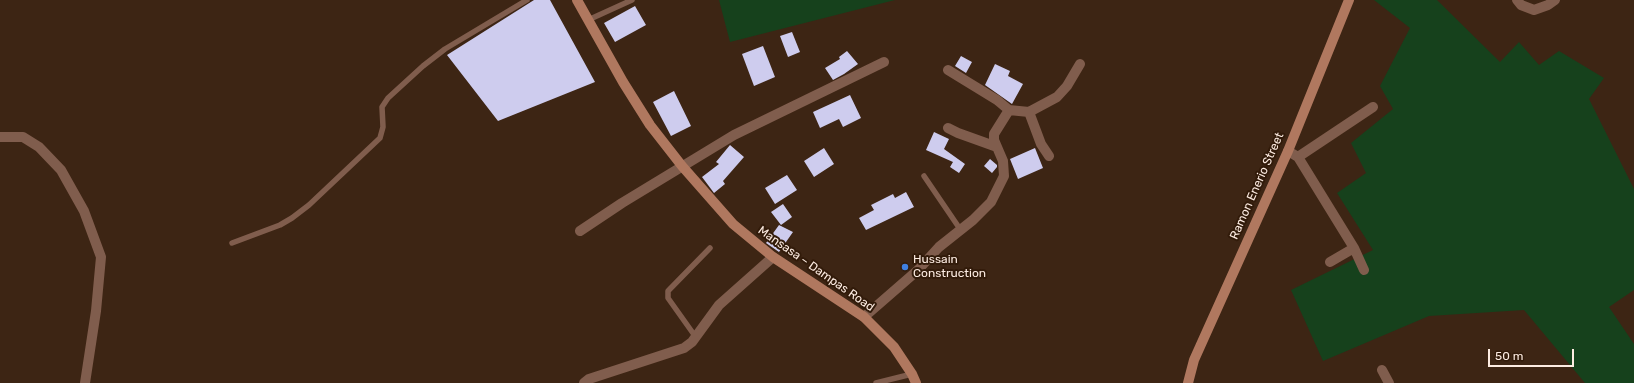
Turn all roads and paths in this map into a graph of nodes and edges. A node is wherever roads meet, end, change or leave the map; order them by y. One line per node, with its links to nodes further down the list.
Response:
1 (527, 0): 24 (lane)
2 (577, 0): 7 (main road, Mansasa – Dampas Road)
3 (632, 0): 7 (lane)
4 (1349, 0): 17 (main road, Ramon Enerio Street)
5 (1517, 0): 6 (street)
6 (1555, 0)
7 (588, 20): 20 (main road, Mansasa – Dampas Road)
8 (884, 62): 20 (street)
9 (1080, 64): 13 (street)
10 (948, 70): 12 (street)
11 (1373, 107): 19 (street)
12 (1009, 110): 13 (street); 16 (street)
13 (1029, 112): 18 (street)
14 (948, 128): 16 (street)
15 (0, 137): 34 (street)
16 (997, 147): 22 (street)
17 (1288, 151): 19 (street); 37 (main road, Ramon Enerio Street)
18 (1049, 156)
19 (1298, 157): 26 (street)
20 (682, 166): 23 (street); 27 (main road, Mansasa – Dampas Road)
21 (924, 176): 22 (lane)
22 (960, 229): 30 (street)
23 (580, 231)
24 (232, 243)
25 (710, 248): 31 (lane)
26 (1354, 248): 28 (street); 29 (street)
27 (773, 257): 30 (main road, Mansasa – Dampas Road); 31 (street)
28 (1330, 262)
29 (1364, 270)
30 (864, 317): 33 (main road, Mansasa – Dampas Road)
31 (696, 336): 35 (street)
32 (1382, 370): 38 (street)
33 (914, 378): 36 (lane)
34 (85, 383)
35 (584, 383)
36 (876, 383)
37 (1188, 383)
38 (1389, 383)

